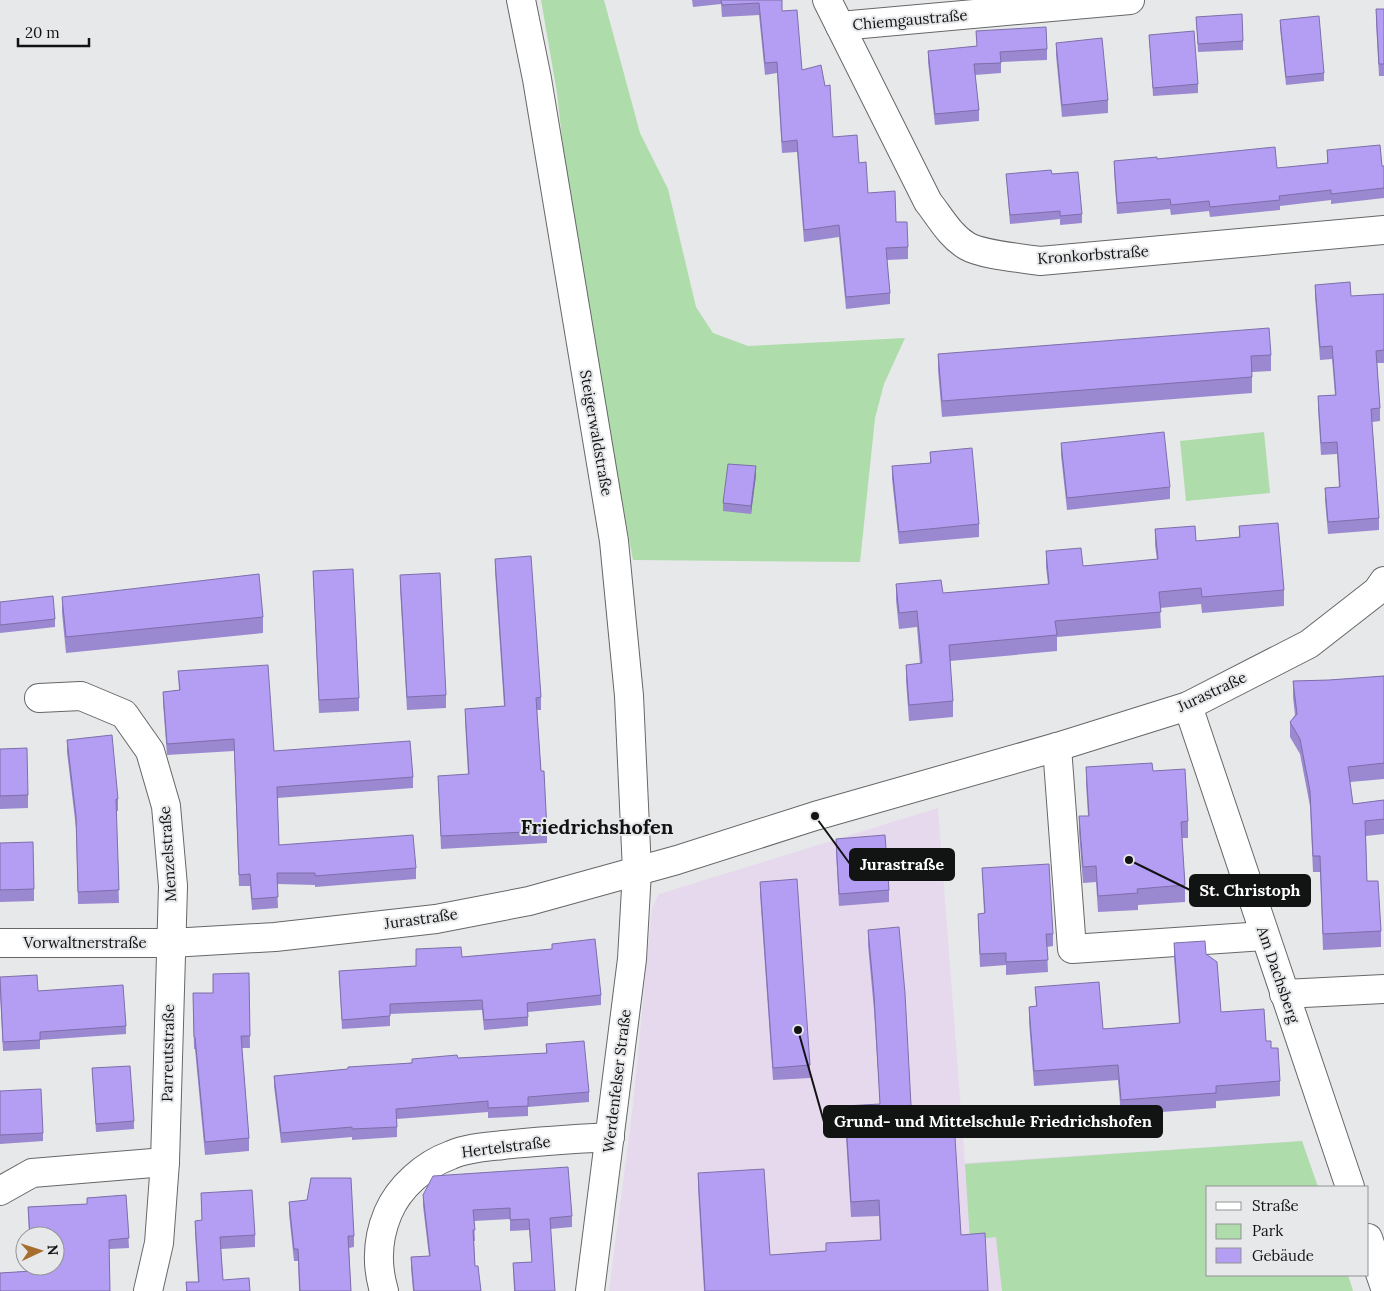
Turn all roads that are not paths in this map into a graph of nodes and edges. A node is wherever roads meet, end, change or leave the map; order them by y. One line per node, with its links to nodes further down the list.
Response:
1 (521, 0): 10 (street, Steigerwaldstraße)
2 (827, 0): 4 (street, Kronkorbstraße)
3 (1130, 0): 4 (street, Chiemgaustraße)
4 (840, 26): 5 (street, Kronkorbstraße)
5 (1384, 230)
6 (1382, 590): 8 (street, Jurastraße)
7 (39, 698): 13 (street, Menzelstraße)
8 (1188, 706): 9 (street, Jurastraße); 11 (street, Am Dachsberg)
9 (1057, 747): 10 (street, Jurastraße); 11 (street)
10 (637, 871): 13 (street, Jurastraße); 16 (street, Werdenfelser Straße)
11 (1264, 936): 15 (street, Am Dachsberg)
12 (0, 943): 13 (street, Vorwaltnerstraße)
13 (171, 943): 17 (street, Parreutstraße)
14 (1384, 988): 15 (street)
15 (1284, 994): 18 (street, Am Dachsberg)
16 (610, 1138): 23 (street, Hertelstraße); 24 (street, Werdenfelser Straße)
17 (165, 1162): 19 (street); 22 (street, Parreutstraße)
18 (1350, 1186)
19 (0, 1192)
20 (1369, 1241): 21 (street)
21 (1384, 1285)
22 (148, 1291)
23 (384, 1291)
24 (590, 1291)

